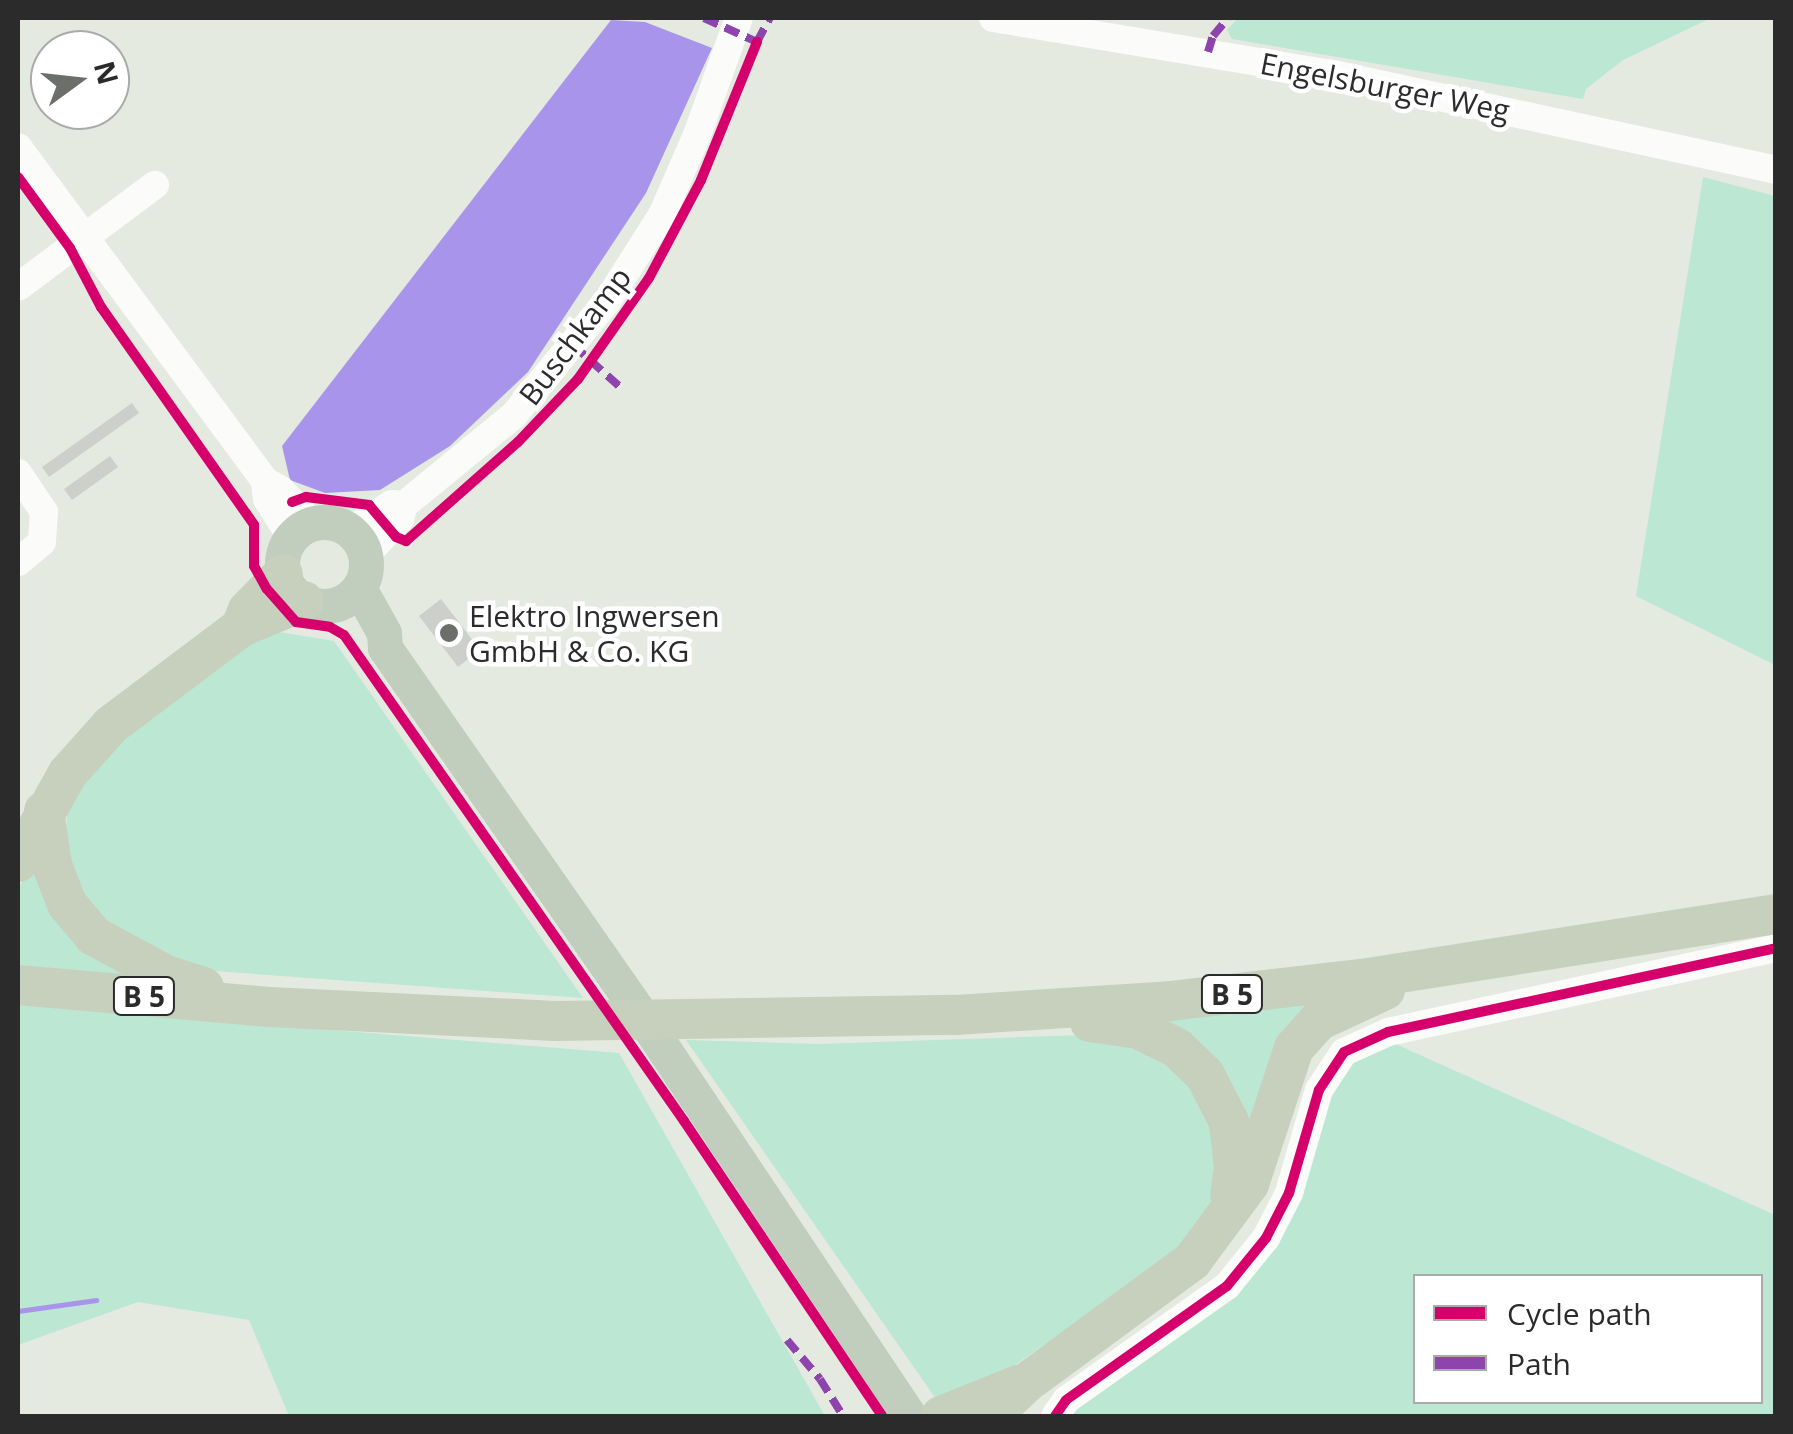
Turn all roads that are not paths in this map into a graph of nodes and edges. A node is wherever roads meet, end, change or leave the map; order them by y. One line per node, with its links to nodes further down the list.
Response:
1 (739, 18): 10 (street, Buschkamp)
2 (992, 18): 4 (street, Engelsburger Weg)
3 (18, 147): 6 (street)
4 (1776, 170)
5 (155, 184): 6 (street)
6 (84, 238): 7 (street); 10 (street)
7 (18, 287)
8 (18, 472): 9 (street)
9 (18, 562)
10 (325, 564): 11 (highway); 21 (main road)
11 (44, 811): 12 (highway); 17 (highway)
12 (18, 862)
13 (1776, 914): 15 (highway, B 5)
14 (1776, 948): 24 (street)
15 (1476, 964): 18 (highway, B 5); 19 (highway)
16 (18, 985): 17 (highway, B 5)
17 (270, 1007): 18 (highway, B 5)
18 (986, 1014): 19 (highway)
19 (1226, 1214): 20 (highway)
20 (1026, 1382): 22 (highway); 23 (highway)
21 (909, 1416)
22 (942, 1416)
23 (991, 1416)
24 (1055, 1416)

